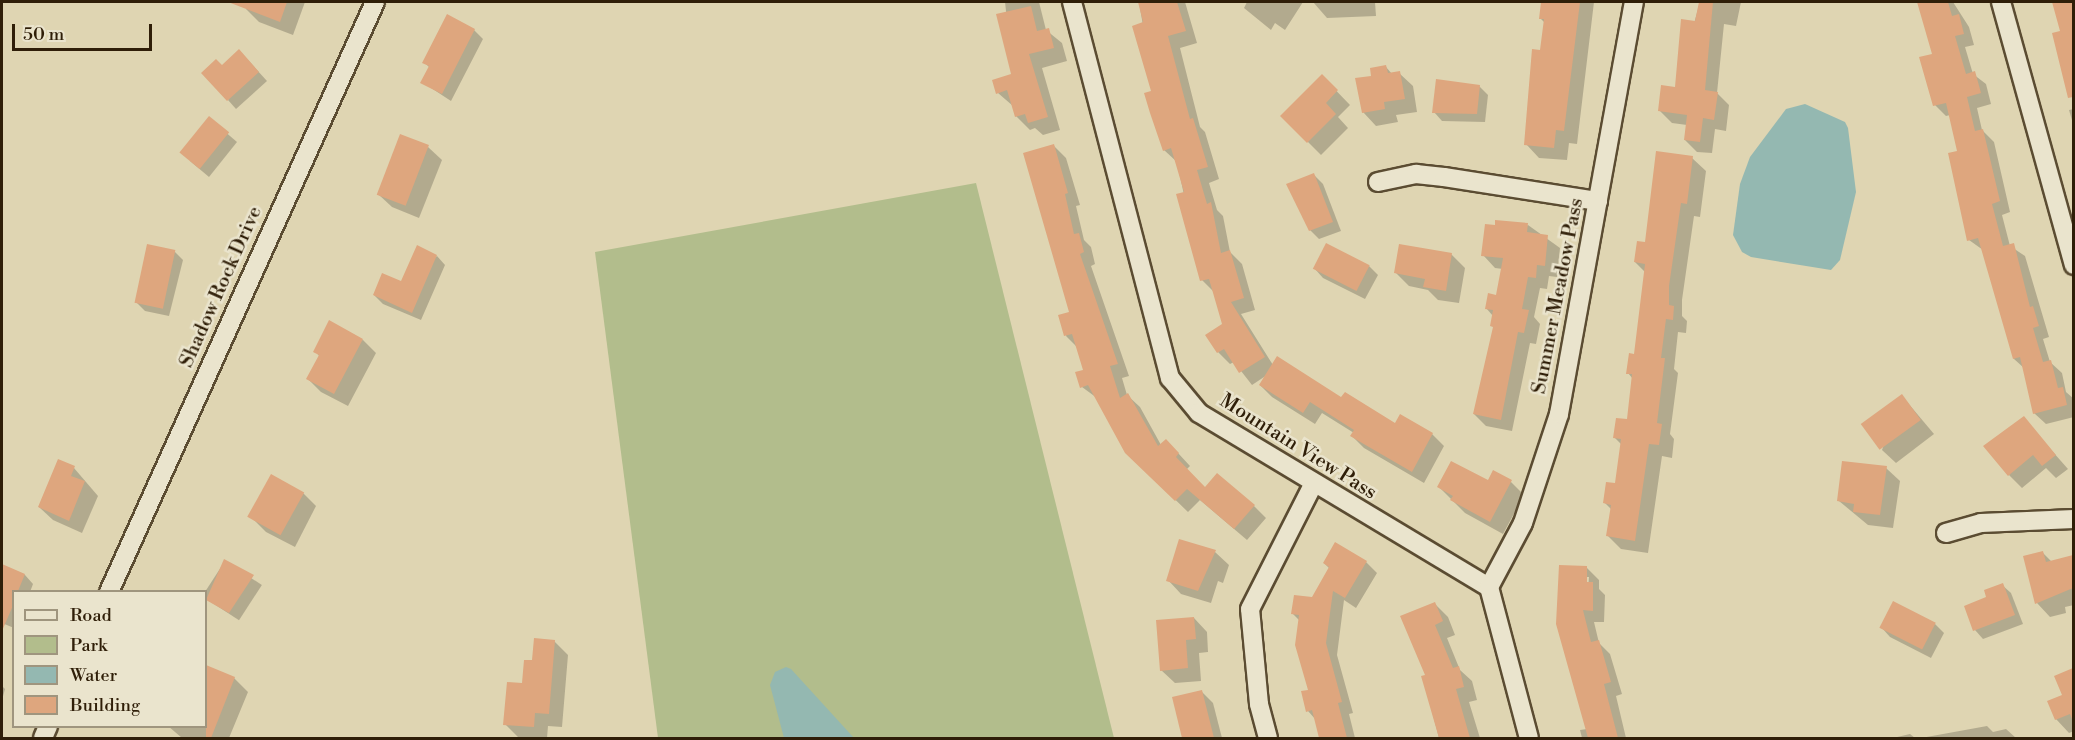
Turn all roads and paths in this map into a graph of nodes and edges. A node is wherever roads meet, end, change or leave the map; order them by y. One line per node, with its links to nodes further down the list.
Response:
1 (375, 2): 12 (street, Shadow Rock Drive)
2 (1072, 2): 8 (street, Mountain View Pass)
3 (1634, 2): 6 (street, Summer Meadow Pass)
4 (2001, 2): 7 (street)
5 (1378, 182): 6 (street)
6 (1598, 201): 11 (street, Summer Meadow Pass)
7 (2073, 265)
8 (1313, 485): 11 (street, Mountain View Pass); 13 (street)
9 (2073, 518): 10 (street)
10 (1946, 533)
11 (1489, 587): 14 (street)
12 (110, 590)
13 (1268, 738)
14 (1528, 738)

